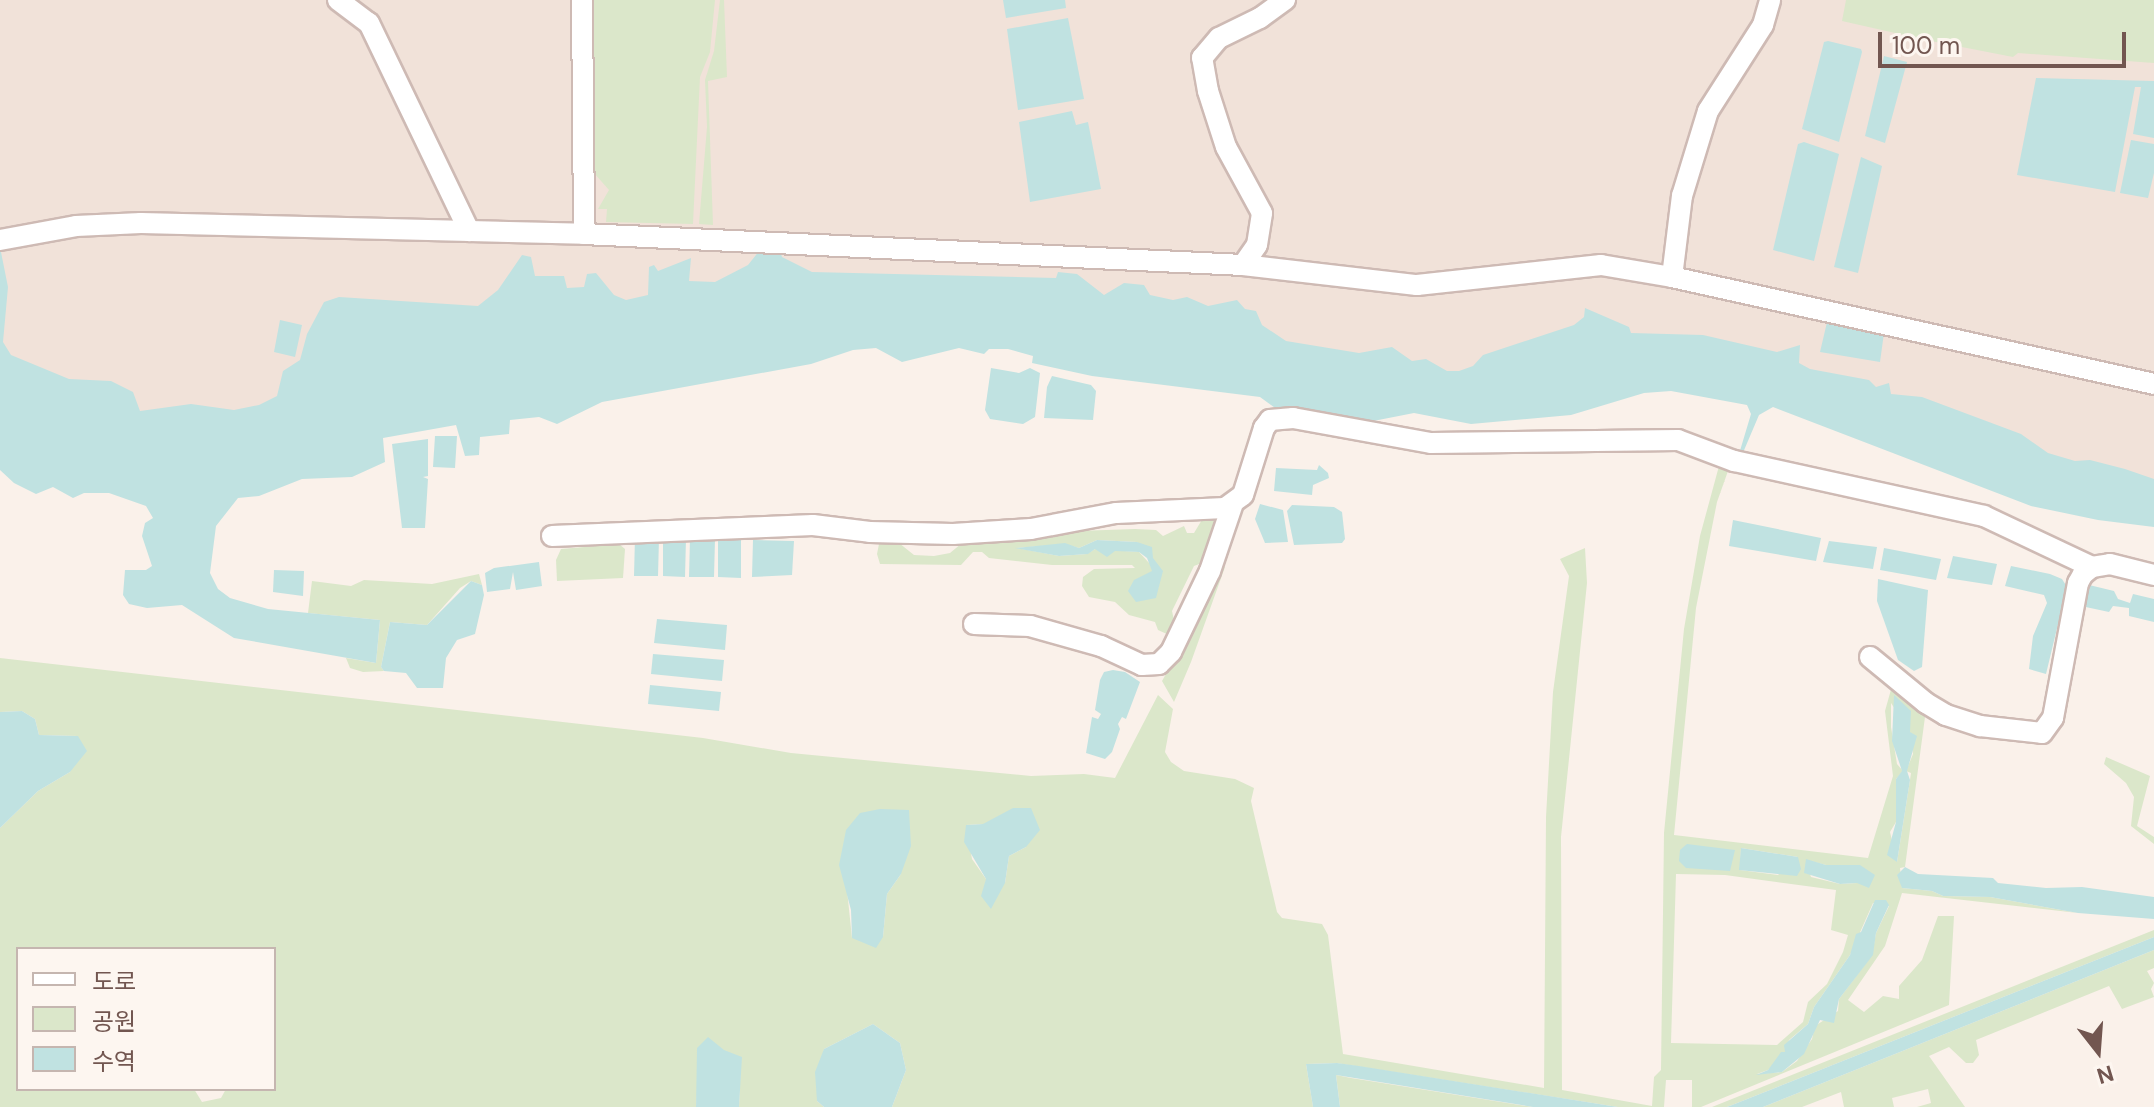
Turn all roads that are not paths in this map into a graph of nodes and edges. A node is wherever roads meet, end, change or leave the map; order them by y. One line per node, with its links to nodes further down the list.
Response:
1 (338, 0): 5 (street)
2 (582, 0): 6 (street)
3 (1285, 0): 8 (street)
4 (1770, 0): 9 (street)
5 (469, 231): 6 (street); 7 (street)
6 (584, 234): 8 (street)
7 (0, 240)
8 (1243, 265): 9 (street)
9 (1672, 277): 10 (street)
10 (2154, 384)
11 (1232, 506): 12 (street); 13 (street); 15 (street)
12 (552, 536)
13 (2092, 567): 14 (street); 16 (street)
14 (2154, 575)
15 (974, 624)
16 (1870, 657)

